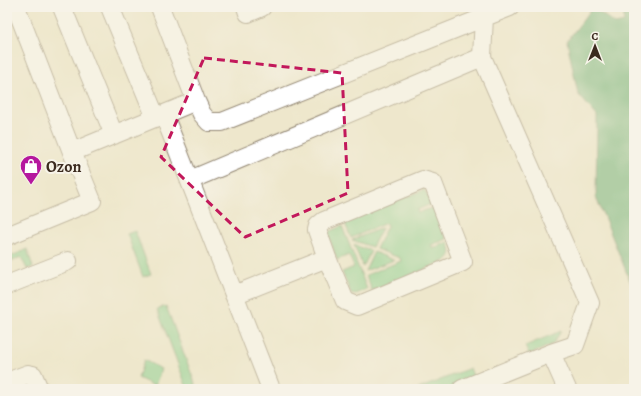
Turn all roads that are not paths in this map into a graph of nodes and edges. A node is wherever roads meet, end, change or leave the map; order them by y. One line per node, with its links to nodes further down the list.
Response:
1 (16, 7): 13 (lane)
2 (62, 7): 12 (lane)
3 (110, 7): 11 (lane)
4 (160, 7): 10 (lane)
5 (246, 7): 6 (lane)
6 (262, 7)
7 (510, 7): 8 (lane)
8 (484, 17): 9 (lane); 10 (lane)
9 (482, 57): 14 (lane); 20 (lane)
10 (196, 102): 11 (lane)
11 (160, 116): 12 (lane); 14 (lane)
12 (114, 135): 13 (lane)
13 (72, 152): 15 (lane)
14 (190, 180): 19 (lane)
15 (7, 236)
16 (327, 258): 16 (lane); 19 (lane)
17 (68, 261): 18 (lane)
18 (7, 285)
19 (234, 296): 23 (lane)
20 (552, 353): 24 (lane); 25 (lane)
21 (7, 382): 22 (lane)
22 (39, 389)
23 (271, 389)
24 (462, 389)
25 (567, 389)

